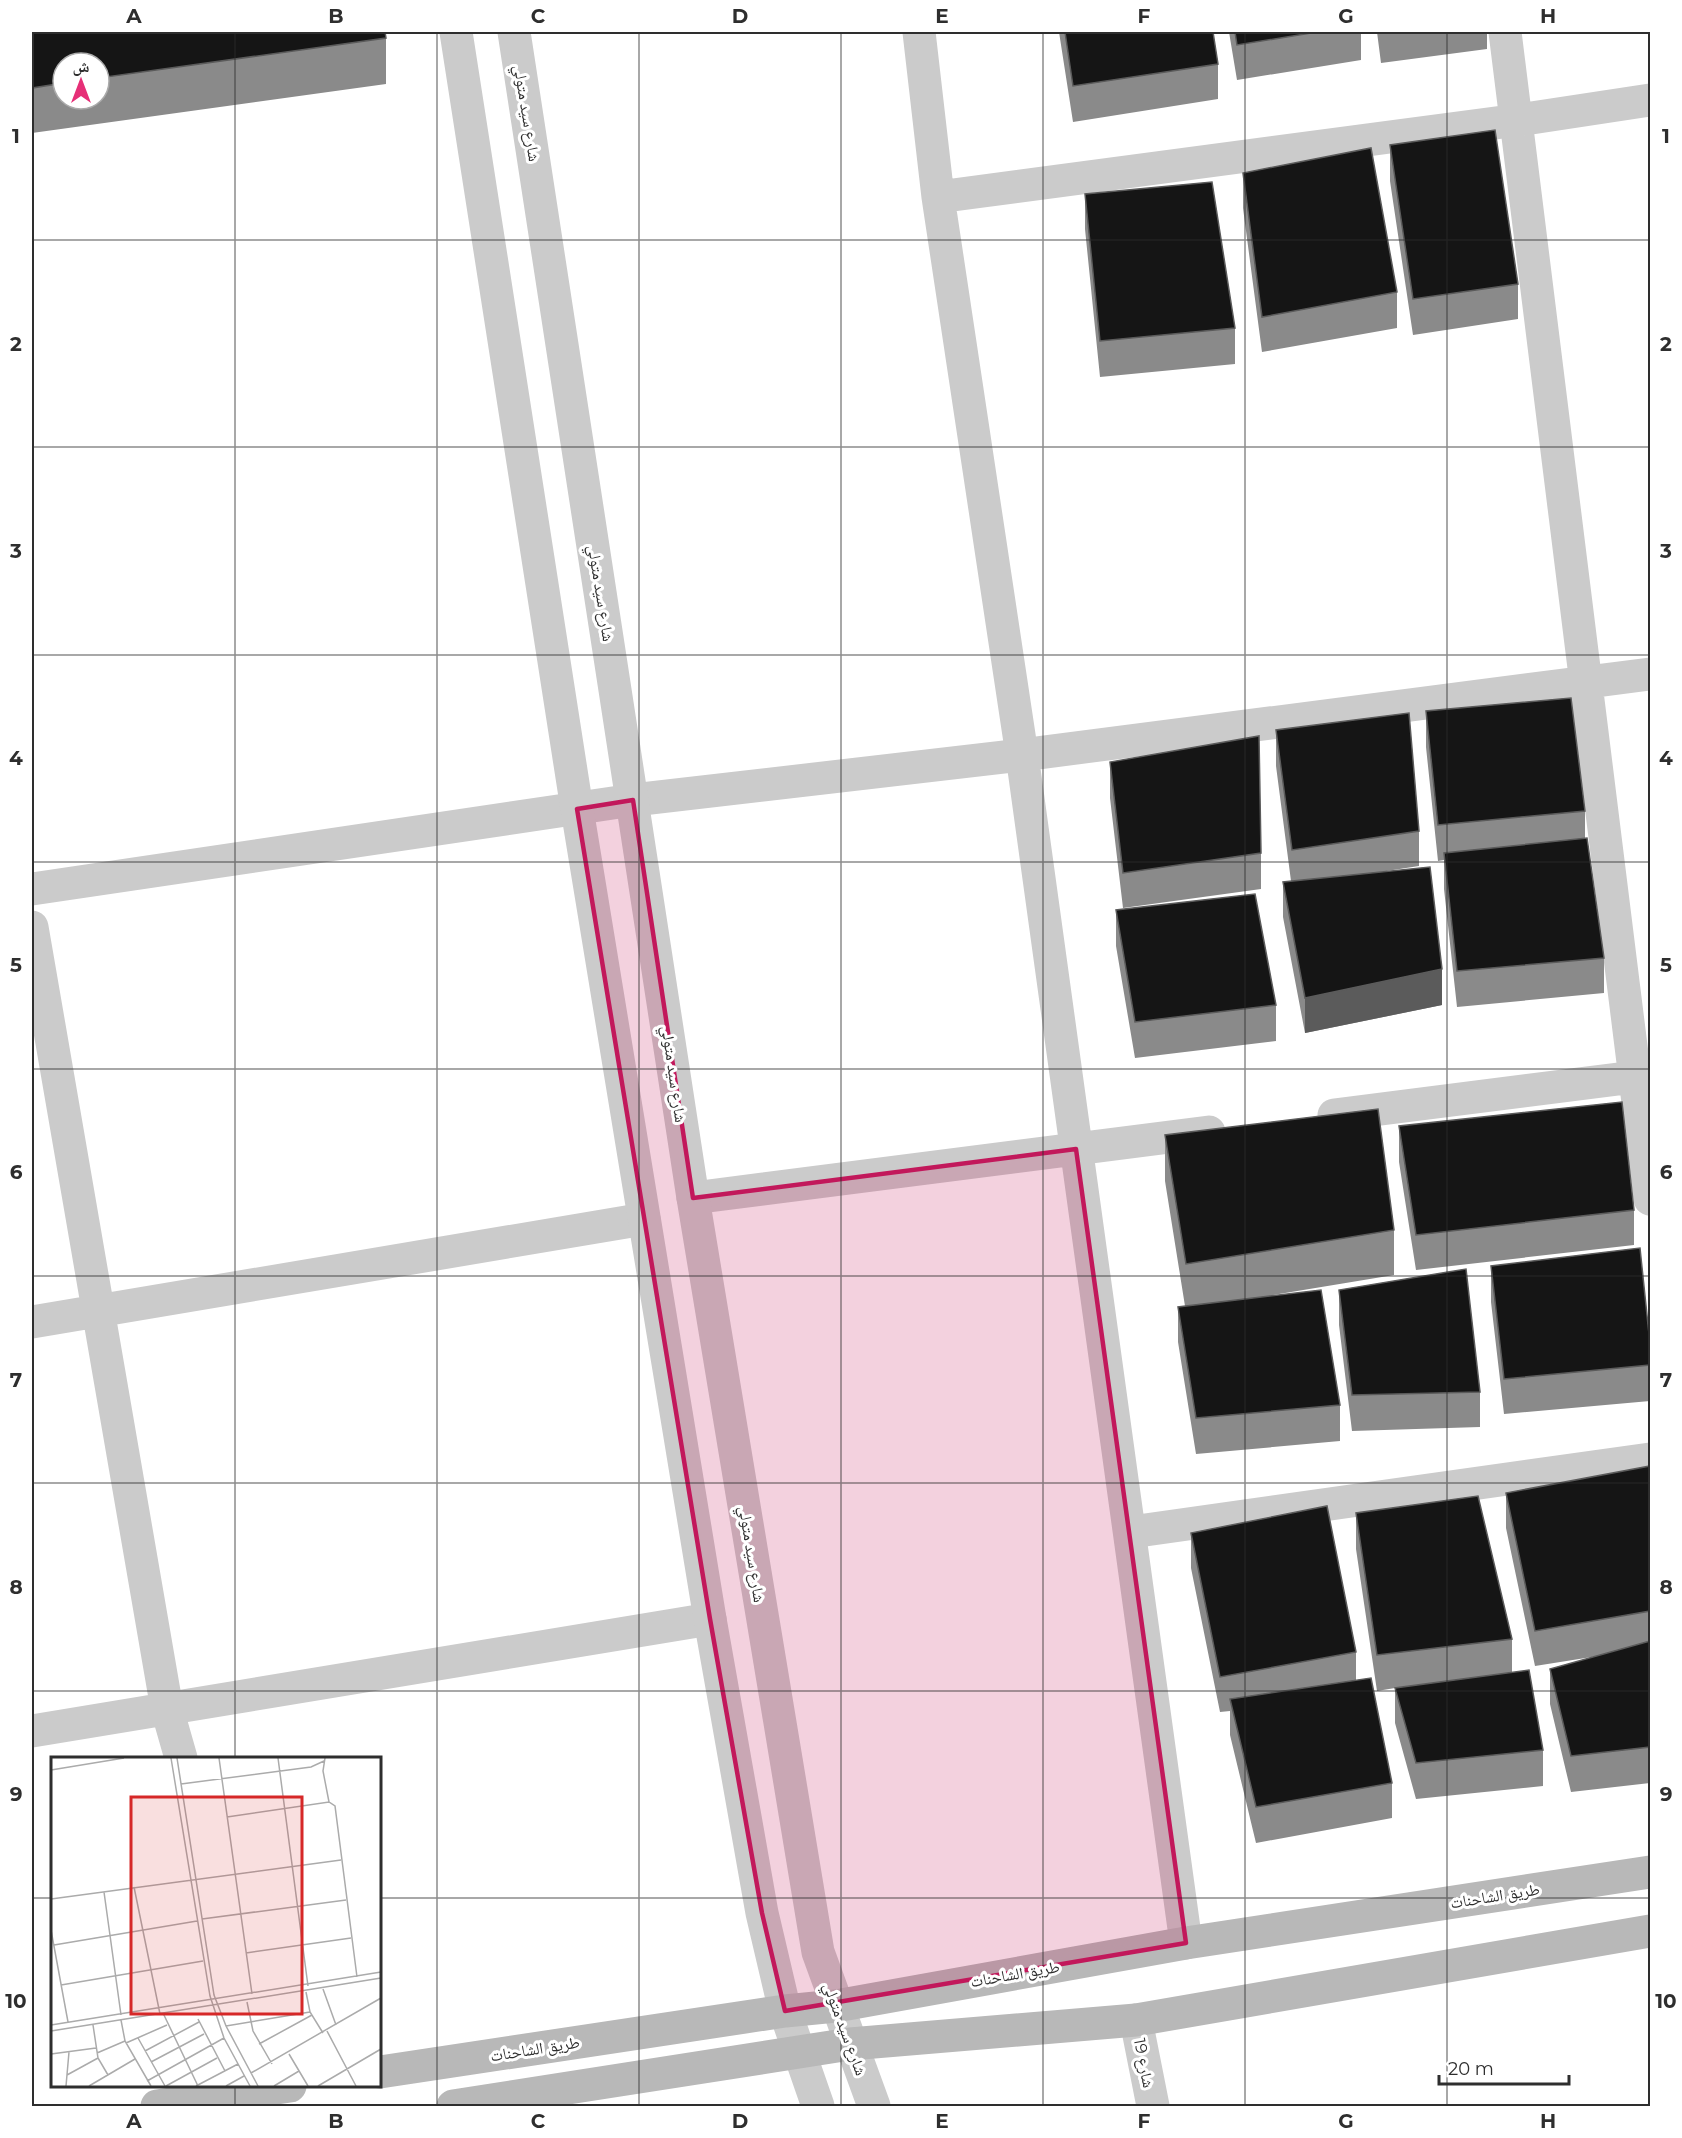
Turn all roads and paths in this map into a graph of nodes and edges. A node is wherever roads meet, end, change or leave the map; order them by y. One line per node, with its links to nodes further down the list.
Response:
1 (456, 32): 12 (street)
2 (514, 32): 11 (street, شارع سيد متولي)
3 (920, 32): 7 (street)
4 (1505, 32): 6 (street)
5 (1650, 100): 6 (street)
6 (1518, 120): 7 (street); 9 (street)
7 (938, 197): 10 (street)
8 (1650, 674): 9 (street)
9 (1587, 683): 10 (street); 15 (street)
10 (1022, 755): 11 (street); 18 (street)
11 (633, 800): 12 (street); 19 (street, شارع سيد متولي)
12 (577, 809): 13 (street); 21 (street)
13 (32, 889)
14 (32, 927): 22 (street)
15 (1643, 1076): 16 (street); 20 (street)
16 (1310, 1119)
17 (1239, 1128): 18 (street)
18 (1076, 1149): 19 (street); 25 (street)
19 (693, 1197): 33 (street, شارع سيد متولي)
20 (1650, 1199)
21 (644, 1219): 22 (street); 26 (street)
22 (98, 1311): 23 (street); 27 (street)
23 (32, 1322)
24 (1650, 1460): 25 (street)
25 (1131, 1532): 32 (street)
26 (710, 1619): 27 (street); 34 (street)
27 (167, 1709): 28 (street); 29 (street)
28 (32, 1731)
29 (181, 1757)
30 (1650, 1872): 32 (main road, طريق الشاحنات)
31 (1650, 1931): 35 (main road)
32 (1186, 1943): 33 (main road, طريق الشاحنات)
33 (836, 2006): 34 (main road, طريق الشاحنات); 36 (street, شارع سيد متولي)
34 (785, 2011): 37 (street); 38 (main road, طريق الشاحنات)
35 (1136, 2020): 36 (main road); 44 (street, شارع 19)
36 (850, 2044): 37 (main road); 43 (street, شارع سيد متولي)
37 (800, 2051): 41 (main road); 42 (street)
38 (381, 2072)
39 (277, 2091): 40 (main road)
40 (156, 2106)
41 (453, 2106)
42 (818, 2106)
43 (874, 2106)
44 (1152, 2106)

